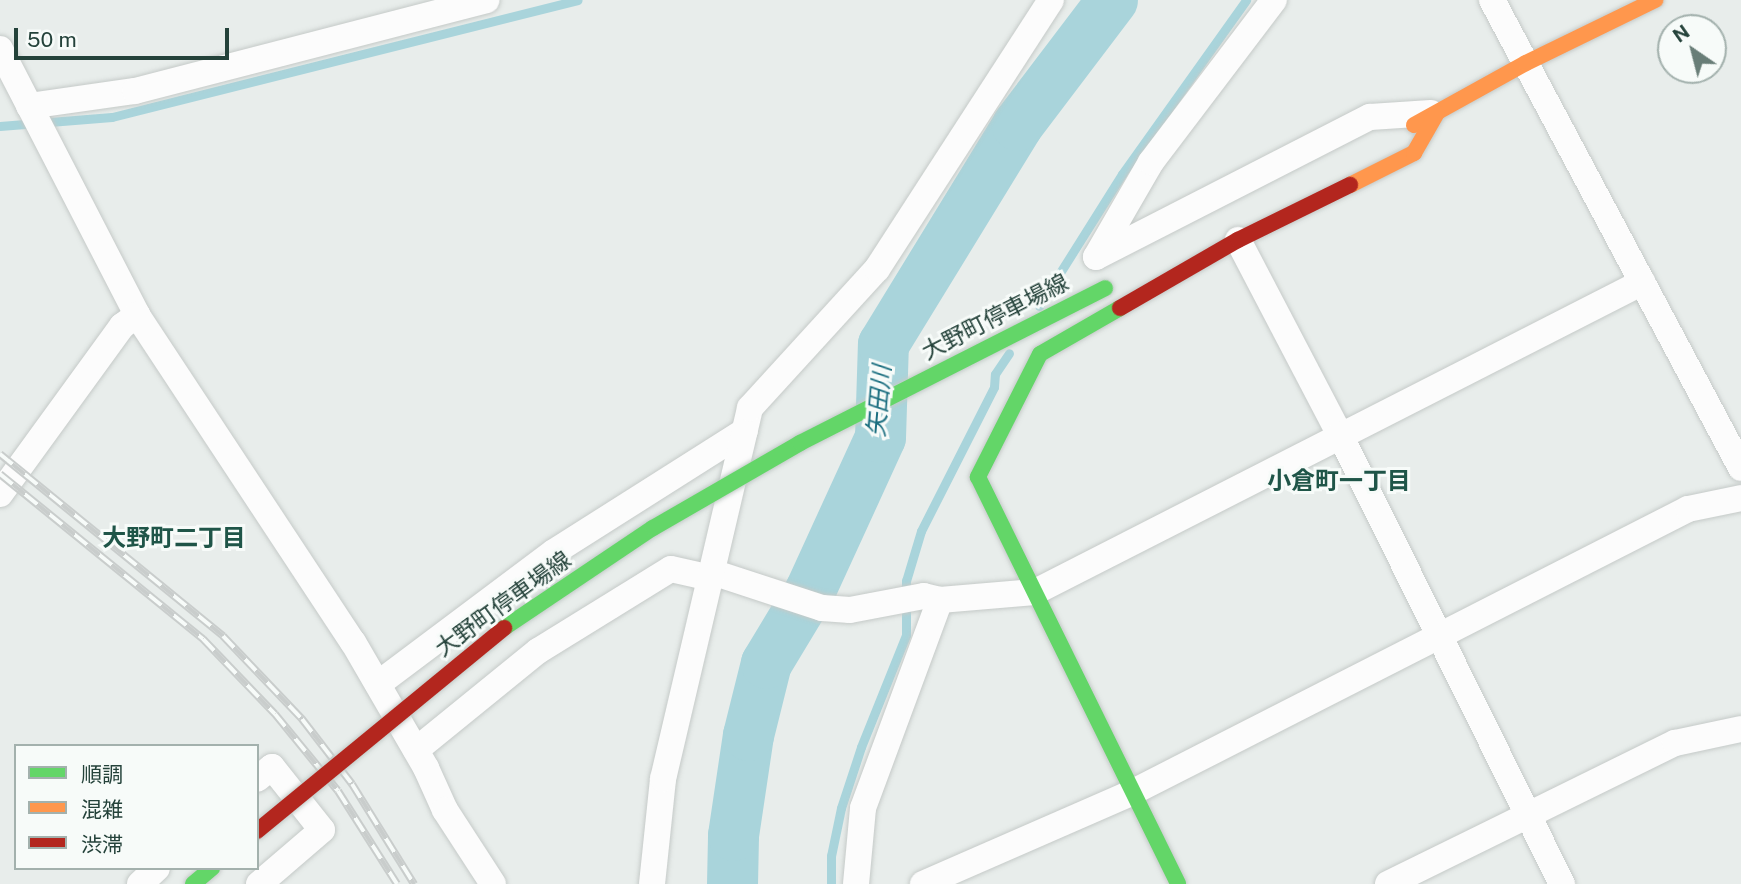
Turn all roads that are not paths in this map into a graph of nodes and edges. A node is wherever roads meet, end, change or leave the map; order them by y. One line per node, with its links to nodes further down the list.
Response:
1 (486, 0): 8 (street)
2 (1051, 0): 15 (street)
3 (1274, 0): 9 (street)
4 (1492, 0): 7 (street)
5 (1655, 0): 7 (main road)
6 (0, 49): 8 (street)
7 (1526, 63): 9 (main road); 12 (street)
8 (32, 111): 14 (street)
9 (1437, 113): 10 (main road); 11 (main road)
10 (1400, 132)
11 (1238, 240): 16 (street); 21 (main road)
12 (1643, 282): 16 (street); 17 (street)
13 (1111, 284): 30 (main road, 大野町停車場線, bridge)
14 (137, 315): 18 (street); 24 (street)
15 (745, 431): 20 (street); 24 (street)
16 (1340, 435): 21 (street); 23 (street)
17 (1741, 468)
18 (0, 494)
19 (1741, 498): 23 (street)
20 (718, 576): 22 (street); 26 (street); 37 (street)
21 (1035, 592): 22 (street); 28 (main road)
22 (940, 600): 38 (street)
23 (1439, 634): 28 (street); 29 (street)
24 (378, 684): 26 (street)
25 (1741, 729): 29 (street)
26 (416, 750): 36 (street)
27 (259, 777): 35 (street)
28 (1131, 793): 39 (street); 40 (main road)
29 (1527, 818): 41 (street); 42 (street)
30 (259, 829)
31 (155, 870): 33 (street)
32 (210, 870): 34 (main road)
33 (140, 884)
34 (193, 884)
35 (259, 884)
36 (493, 884)
37 (652, 884)
38 (856, 884)
39 (923, 884)
40 (1178, 884)
41 (1388, 884)
42 (1562, 884)

